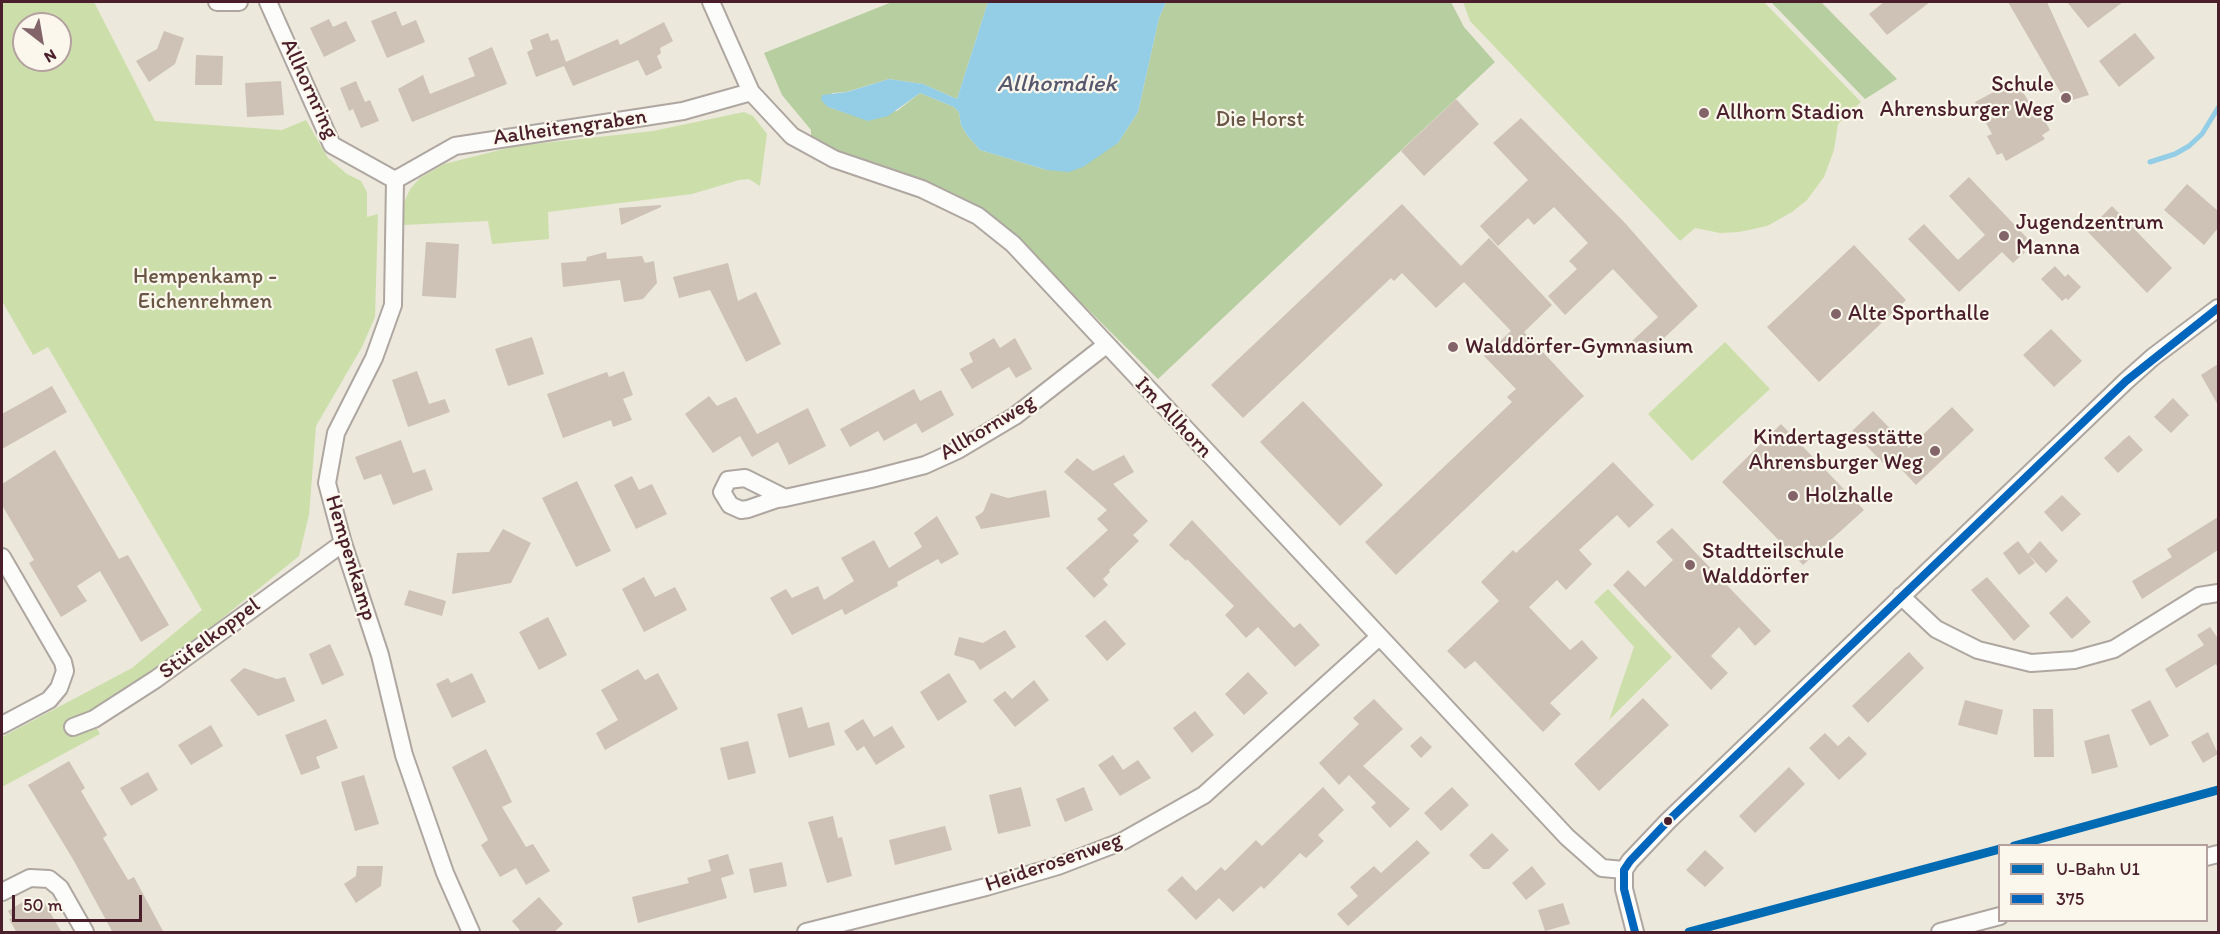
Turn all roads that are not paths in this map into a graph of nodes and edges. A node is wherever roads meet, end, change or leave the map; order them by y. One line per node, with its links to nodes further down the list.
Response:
1 (217, 2): 2 (street)
2 (239, 2)
3 (268, 2): 6 (street, Allhornring)
4 (711, 2): 5 (street, Im Allhorn)
5 (751, 92): 6 (street, Aalheitengraben); 8 (street, Im Allhorn)
6 (395, 180): 10 (street, Hempenkamp)
7 (2218, 308): 13 (street)
8 (1106, 345): 9 (street, Allhornweg); 14 (street, Im Allhorn)
9 (785, 498)
10 (343, 543): 16 (street, Stüfelkoppel); 21 (street, Hempenkamp)
11 (2, 557): 15 (street)
12 (2218, 593): 13 (street)
13 (1901, 596): 17 (street)
14 (1379, 637): 17 (street, Im Allhorn); 22 (street, Heiderosenweg)
15 (2, 725)
16 (73, 728)
17 (1624, 870): 23 (street)
18 (2, 892): 20 (street)
19 (1998, 917): 24 (street)
20 (85, 933)
21 (471, 933)
22 (806, 933)
23 (1635, 933)
24 (1941, 933)

